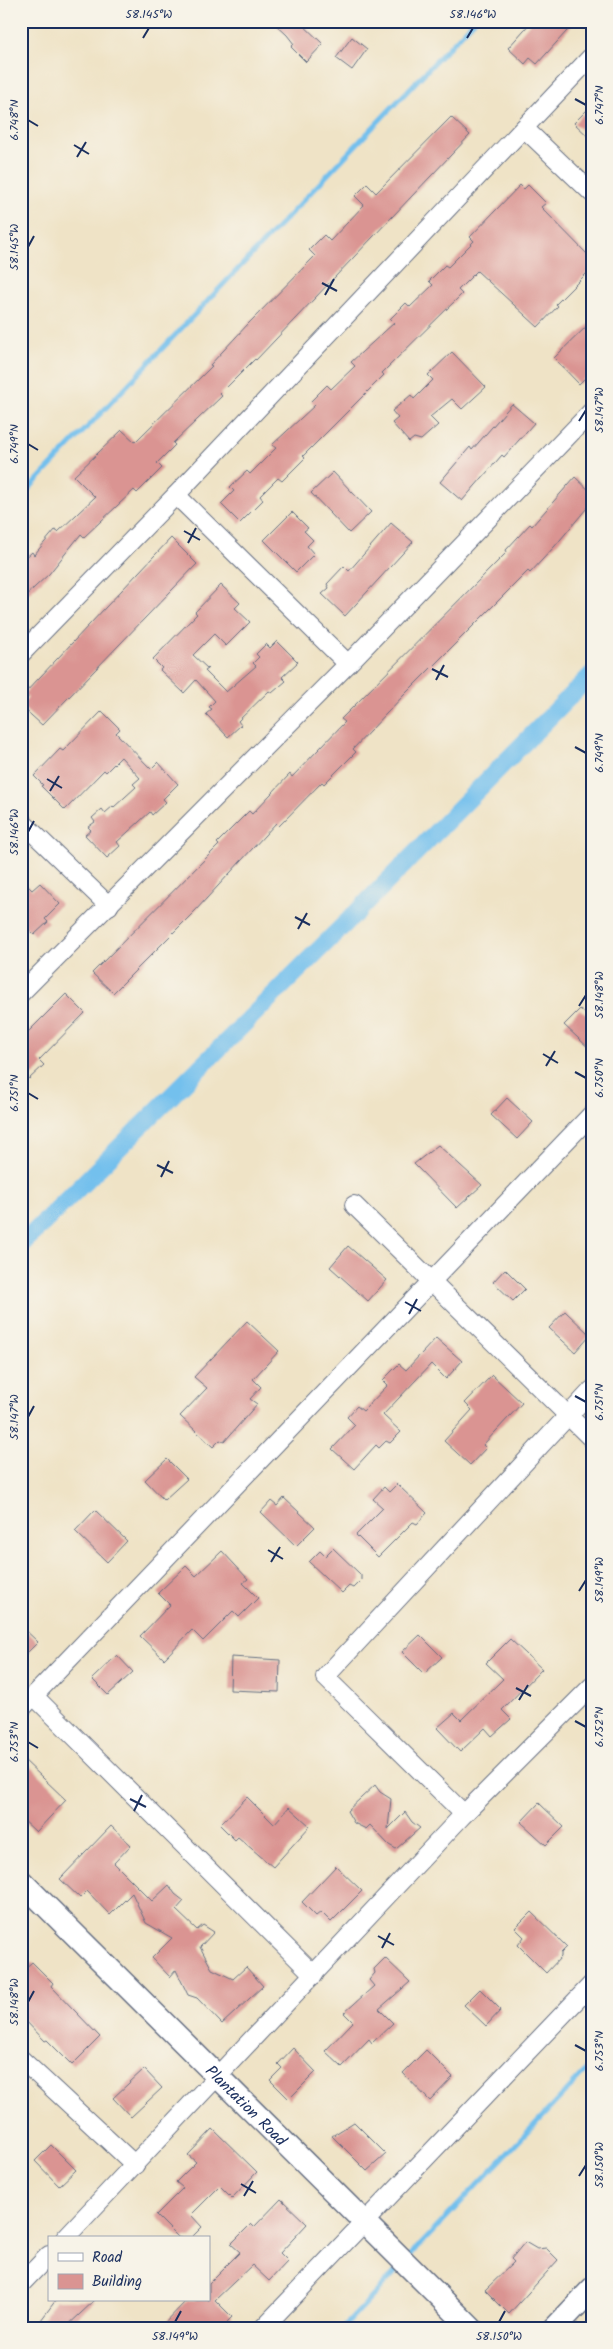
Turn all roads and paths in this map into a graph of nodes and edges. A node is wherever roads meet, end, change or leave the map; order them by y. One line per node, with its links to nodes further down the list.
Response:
1 (592, 56): 2 (street)
2 (524, 128): 3 (street); 5 (street)
3 (592, 193)
4 (592, 411): 7 (street)
5 (176, 495): 6 (street); 7 (street)
6 (21, 654)
7 (348, 664): 9 (street)
8 (21, 821): 9 (street)
9 (109, 906): 10 (street)
10 (21, 993)
11 (592, 1114): 13 (street)
12 (354, 1205): 13 (street)
13 (432, 1281): 15 (street); 18 (street)
14 (592, 1390): 15 (street)
15 (567, 1415): 16 (street); 20 (street)
16 (592, 1439)
17 (592, 1686): 20 (street)
18 (34, 1696): 19 (street); 22 (street)
19 (21, 1709)
20 (464, 1814): 22 (street)
21 (21, 1881): 25 (street, Plantation Road)
22 (314, 1975): 25 (street)
23 (592, 1984): 27 (street)
24 (21, 2058): 26 (street)
25 (219, 2077): 26 (street); 27 (street, Plantation Road)
26 (135, 2165): 28 (street)
27 (363, 2221): 32 (street); 33 (street, Plantation Road)
28 (67, 2236)
29 (48, 2256): 30 (street)
30 (21, 2284)
31 (592, 2289): 34 (street)
32 (263, 2328)
33 (471, 2328)
34 (554, 2328)

